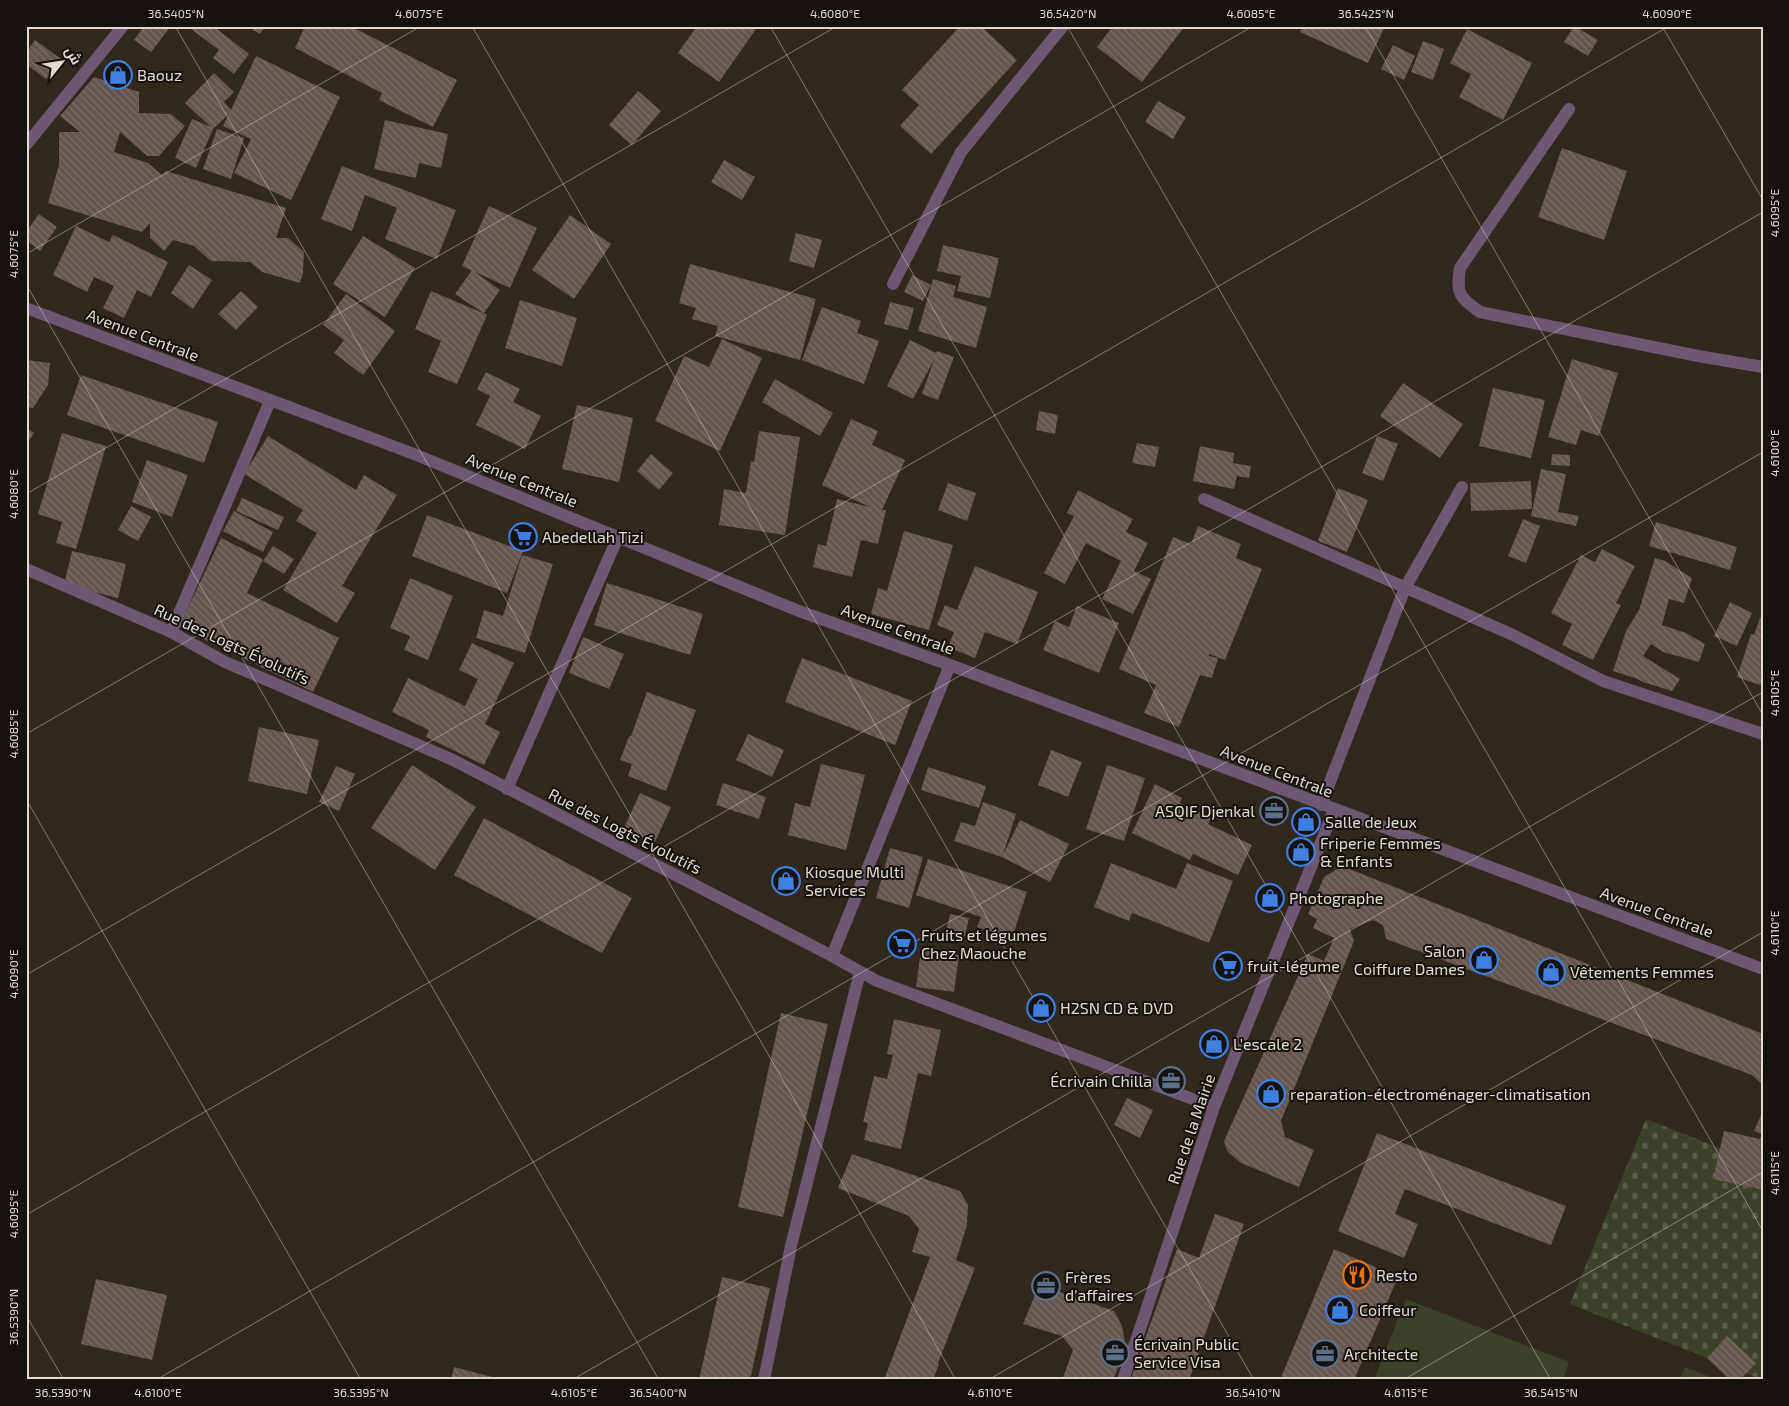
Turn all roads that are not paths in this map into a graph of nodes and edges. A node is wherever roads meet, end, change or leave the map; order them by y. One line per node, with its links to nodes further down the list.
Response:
1 (124, 26): 4 (street)
2 (1063, 26): 5 (street)
3 (1569, 109): 7 (street)
4 (26, 144)
5 (893, 284)
6 (26, 308): 8 (street, Avenue Centrale)
7 (1763, 367)
8 (270, 400): 11 (street, Avenue Centrale); 14 (street)
9 (1462, 487): 13 (street)
10 (1204, 499): 13 (street)
11 (618, 537): 15 (street, Avenue Centrale); 17 (street)
12 (26, 569): 14 (street, Rue des Logts Évolutifs)
13 (1405, 588): 16 (street); 18 (street)
14 (171, 632): 17 (street, Rue des Logts Évolutifs)
15 (950, 665): 18 (street, Avenue Centrale); 20 (street)
16 (1763, 734)
17 (507, 789): 20 (street, Rue des Logts Évolutifs)
18 (1321, 805): 19 (street, Avenue Centrale)
19 (1334, 810): 21 (street, Avenue Centrale); 23 (street, Rue de la Mairie)
20 (832, 956): 22 (street, Rue des Logts Évolutifs)
21 (1763, 969)
22 (860, 972): 23 (street, Rue des Logts Évolutifs); 24 (street)
23 (1214, 1107): 25 (street, Rue de la Mairie)
24 (764, 1380)
25 (1123, 1380)

